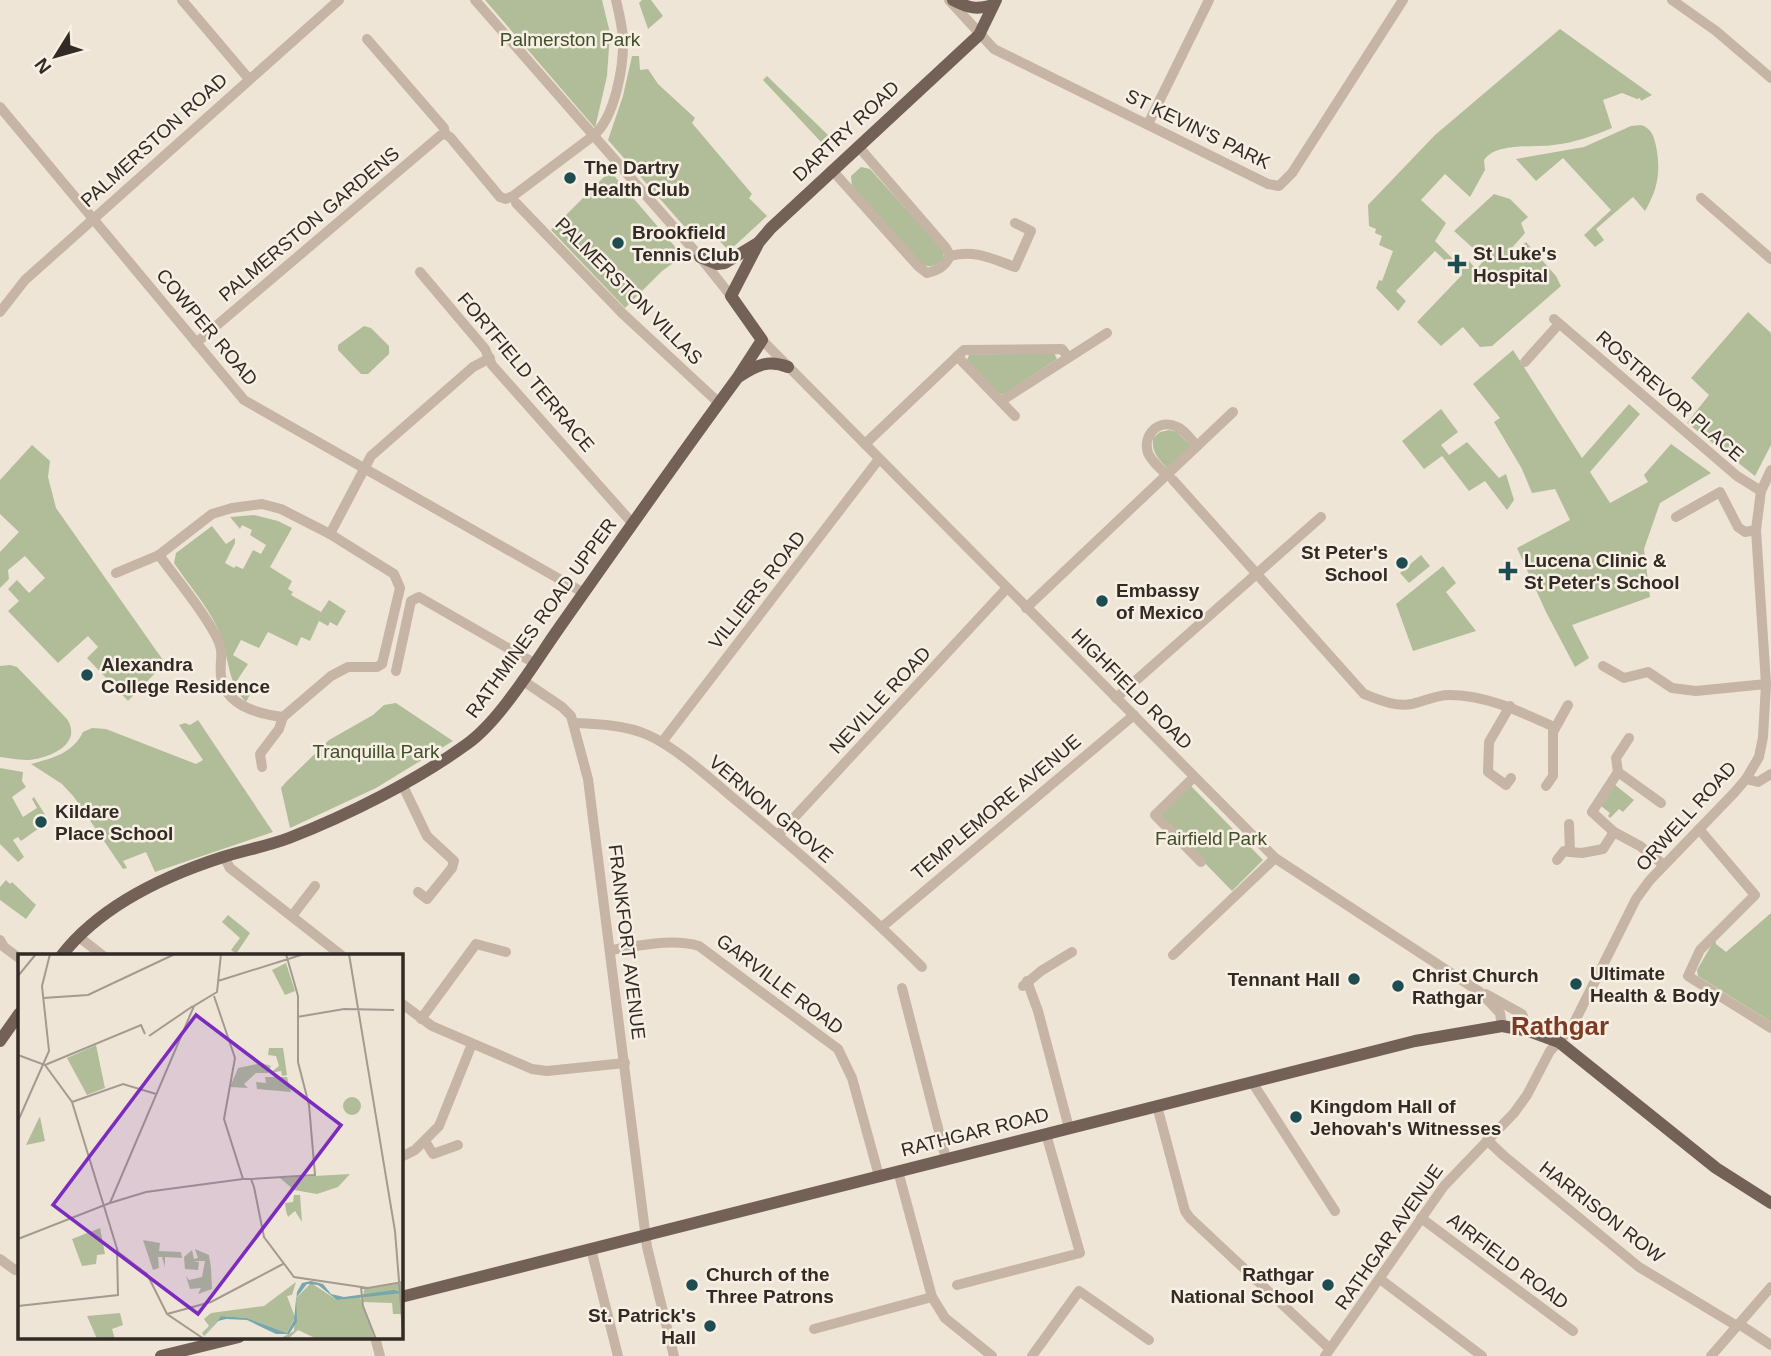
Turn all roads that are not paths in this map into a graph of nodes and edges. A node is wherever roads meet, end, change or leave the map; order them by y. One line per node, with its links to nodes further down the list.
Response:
1 (182, 0): 13 (street)
2 (339, 0): 13 (street, PALMERSTON ROAD)
3 (475, 0): 17 (street)
4 (616, 0): 17 (street)
5 (951, 0): 9 (main road); 10 (street, ST KEVIN'S PARK)
6 (1209, 0): 15 (street)
7 (1403, 0): 15 (street, ST KEVIN'S PARK)
8 (1677, 1): 12 (street)
9 (994, 3): 10 (main road, DARTRY ROAD)
10 (979, 35): 15 (street, ST KEVIN'S PARK); 18 (main road, DARTRY ROAD)
11 (368, 39): 16 (street)
12 (1771, 78)
13 (249, 79): 22 (street, PALMERSTON ROAD)
14 (0, 107): 22 (street, COWPER ROAD)
15 (1147, 124)
16 (445, 134): 17 (street); 33 (street, PALMERSTON GARDENS)
17 (593, 136): 26 (street)
18 (858, 146): 19 (main road, DARTRY ROAD); 25 (street)
19 (832, 170): 24 (main road, DARTRY ROAD); 25 (street)
20 (1701, 198): 27 (street)
21 (516, 203): 41 (street, PALMERSTON VILLAS)
22 (93, 218): 30 (street, PALMERSTON ROAD); 33 (street, COWPER ROAD)
23 (1014, 223): 25 (street)
24 (759, 242): 26 (main road); 29 (main road, DARTRY ROAD)
25 (950, 256)
26 (700, 257): 29 (street)
27 (1771, 259)
28 (420, 272): 36 (street, FORTFIELD TERRACE)
29 (731, 296): 32 (main road)
30 (0, 312)
31 (1107, 333): 35 (street)
32 (762, 340): 38 (street, HIGHFIELD ROAD); 39 (main road, RATHMINES ROAD UPPER)
33 (196, 343): 47 (street, COWPER ROAD)
34 (957, 356): 35 (street); 40 (street); 44 (street)
35 (1068, 357): 40 (street)
36 (490, 358): 47 (street); 55 (street, FORTFIELD TERRACE)
37 (1525, 362): 50 (street, ROSTREVOR PLACE)
38 (788, 367): 39 (main road); 44 (street, HIGHFIELD ROAD)
39 (738, 377): 41 (main road, RATHMINES ROAD UPPER)
40 (1001, 401): 43 (street)
41 (719, 403): 55 (main road, RATHMINES ROAD UPPER)
42 (1233, 412): 45 (street)
43 (1015, 416)
44 (865, 443): 46 (street, HIGHFIELD ROAD)
45 (1197, 446): 49 (street); 49 (street)
46 (879, 459): 61 (street, HIGHFIELD ROAD); 77 (street, VILLIERS ROAD)
47 (365, 470): 57 (street); 62 (street, COWPER ROAD)
48 (1771, 470): 50 (street, ORWELL ROAD)
49 (1170, 477): 60 (street); 63 (street)
50 (1761, 491): 52 (street, ORWELL ROAD)
51 (1771, 502): 52 (street)
52 (1758, 506): 56 (street, ORWELL ROAD)
53 (1321, 517): 60 (street)
54 (1676, 517): 56 (street)
55 (634, 524): 62 (main road, RATHMINES ROAD UPPER)
56 (1756, 530): 68 (street, ORWELL ROAD)
57 (330, 534): 58 (street); 73 (street)
58 (159, 555): 59 (street); 73 (street)
59 (116, 573)
60 (1258, 574): 69 (street); 71 (street)
61 (1007, 588): 63 (street, HIGHFIELD ROAD); 92 (street, NEVILLE ROAD)
62 (584, 593): 64 (main road, RATHMINES ROAD UPPER)
63 (1026, 608): 69 (street, HIGHFIELD ROAD)
64 (534, 663): 66 (street); 67 (main road, RATHMINES ROAD UPPER)
65 (1603, 666): 68 (street)
66 (396, 671)
67 (522, 680): 74 (street); 85 (main road, RATHMINES ROAD UPPER)
68 (1766, 684): 78 (street, ORWELL ROAD)
69 (1116, 698): 72 (street, HIGHFIELD ROAD)
70 (1569, 705): 75 (street)
71 (1510, 706): 75 (street); 86 (street)
72 (1134, 715): 83 (street, HIGHFIELD ROAD); 102 (street, TEMPLEMORE AVENUE)
73 (283, 717): 80 (street)
74 (574, 723): 77 (street, VERNON GROVE); 105 (street, FRANKFORT AVENUE)
75 (1554, 727): 87 (street)
76 (1629, 738): 81 (street)
77 (662, 742): 92 (street, VERNON GROVE)
78 (1759, 757): 79 (street); 84 (street, ORWELL ROAD)
79 (1771, 762)
80 (262, 767)
81 (1618, 772): 88 (street); 91 (street)
82 (1771, 775): 84 (street)
83 (1194, 777): 95 (street, HIGHFIELD ROAD); 97 (street)
84 (1746, 779): 90 (street, ORWELL ROAD)
85 (402, 784): 94 (main road, RATHMINES ROAD UPPER); 100 (street)
86 (1505, 785)
87 (1546, 786)
88 (1661, 803)
89 (1569, 824): 93 (street)
90 (1699, 829): 98 (street, ORWELL ROAD); 120 (street)
91 (1614, 832): 93 (street); 98 (street)
92 (778, 835): 102 (street, VERNON GROVE)
93 (1570, 852): 96 (street)
94 (224, 857): 101 (street); 103 (main road, RATHMINES ROAD UPPER)
95 (1275, 858): 111 (street); 115 (street, HIGHFIELD ROAD)
96 (1557, 860)
97 (1201, 862)
98 (1664, 865): 123 (street, ORWELL ROAD)
99 (315, 886): 101 (street)
100 (418, 892)
101 (292, 916): 110 (street)
102 (882, 927): 113 (street, VERNON GROVE)
103 (79, 937): 108 (main road, RATHMINES ROAD UPPER); 109 (street)
104 (0, 940): 112 (street)
105 (611, 950): 125 (street, FRANKFORT AVENUE); 136 (street, GARVILLE ROAD)
106 (506, 952): 118 (street)
107 (1072, 952): 128 (street)
108 (63, 954)
109 (101, 954)
110 (340, 954)
111 (1173, 955)
112 (18, 957)
113 (922, 967)
114 (902, 988): 134 (street)
115 (1480, 992): 119 (street, HIGHFIELD ROAD); 121 (street)
116 (402, 1004): 118 (street)
117 (18, 1018): 122 (main road)
118 (421, 1018): 124 (street)
119 (1502, 1026): 121 (main road, RATHGAR ROAD); 126 (main road, RATHGAR ROAD)
120 (1771, 1028)
121 (1529, 1031): 123 (main road, RATHGAR ROAD)
122 (0, 1041)
123 (1559, 1042): 130 (street, RATHGAR AVENUE); 137 (main road, RATHGAR ROAD)
124 (472, 1044): 125 (street); 131 (street)
125 (625, 1063): 140 (street, FRANKFORT AVENUE)
126 (1252, 1082): 127 (main road, RATHGAR ROAD); 138 (street)
127 (1157, 1106): 128 (main road, RATHGAR ROAD); 156 (street)
128 (1069, 1128): 129 (main road, RATHGAR ROAD)
129 (1046, 1134): 134 (main road, RATHGAR ROAD); 145 (street)
130 (1487, 1140): 139 (street, RATHGAR AVENUE); 149 (street, HARRISON ROW)
131 (425, 1141): 132 (street); 133 (street)
132 (458, 1145)
133 (402, 1156)
134 (946, 1159): 135 (main road, RATHGAR ROAD)
135 (898, 1171): 136 (main road, RATHGAR ROAD); 148 (street)
136 (878, 1176): 140 (main road, RATHGAR ROAD)
137 (1771, 1203)
138 (1335, 1211)
139 (1422, 1218): 144 (street, RATHGAR AVENUE); 151 (street, AIRFIELD ROAD)
140 (645, 1235): 141 (main road, RATHGAR ROAD); 160 (street, FRANKFORT AVENUE)
141 (590, 1249): 147 (main road, RATHGAR ROAD); 159 (street)
142 (0, 1259): 143 (street)
143 (15, 1270)
144 (1380, 1279): 156 (street, RATHGAR AVENUE); 163 (street)
145 (957, 1285)
146 (1771, 1287): 149 (street)
147 (402, 1297)
148 (932, 1297): 150 (street); 161 (street)
149 (1738, 1325): 155 (street, HARRISON ROW); 164 (street)
150 (814, 1329)
151 (1573, 1331)
152 (235, 1338): 157 (main road)
153 (374, 1338): 158 (street)
154 (1149, 1340): 162 (street)
155 (1771, 1345)
156 (1328, 1352)
157 (161, 1356)
158 (380, 1356)
159 (618, 1356)
160 (674, 1356)
161 (992, 1356)
162 (1032, 1356)
163 (1482, 1356)
164 (1711, 1356)

